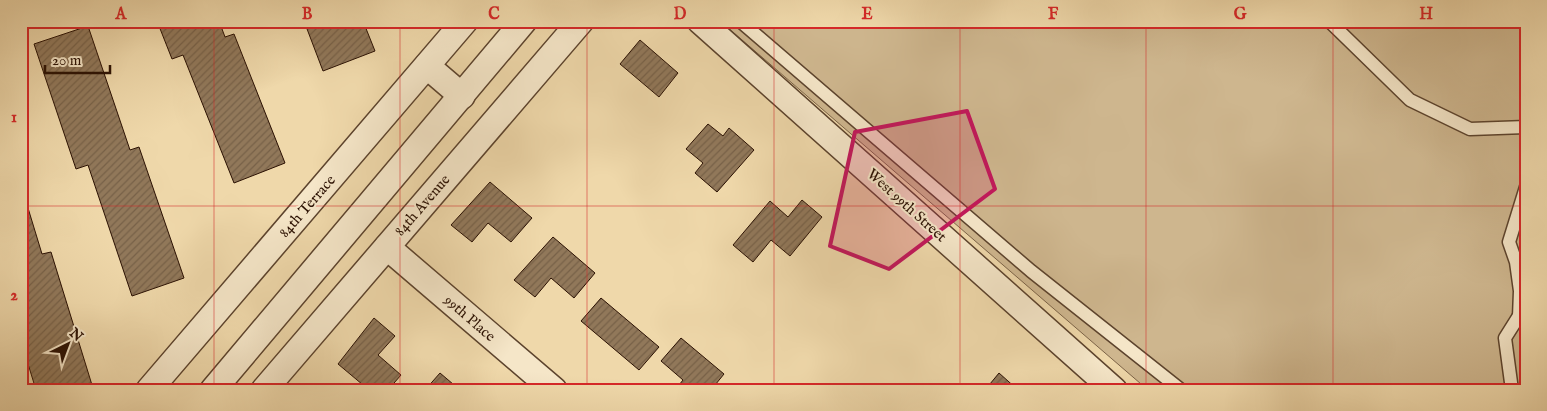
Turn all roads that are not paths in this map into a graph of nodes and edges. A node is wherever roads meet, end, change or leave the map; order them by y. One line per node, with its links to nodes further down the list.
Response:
1 (465, 21): 7 (street, 84th Terrace)
2 (524, 21): 8 (street)
3 (581, 21): 11 (street, 84th Avenue)
4 (700, 21): 18 (street, West 99th Street)
5 (740, 21): 19 (lane)
6 (1329, 21): 9 (lane)
7 (427, 66): 8 (street); 14 (street, 84th Terrace)
8 (462, 96): 15 (street)
9 (1524, 126)
10 (1526, 187): 13 (lane)
11 (387, 247): 16 (street, 84th Avenue); 17 (street, 99th Place)
12 (1526, 304): 13 (lane)
13 (1519, 317): 20 (lane)
14 (149, 390)
15 (214, 390)
16 (264, 390)
17 (554, 390)
18 (1114, 390)
19 (1181, 390)
20 (1512, 390)

